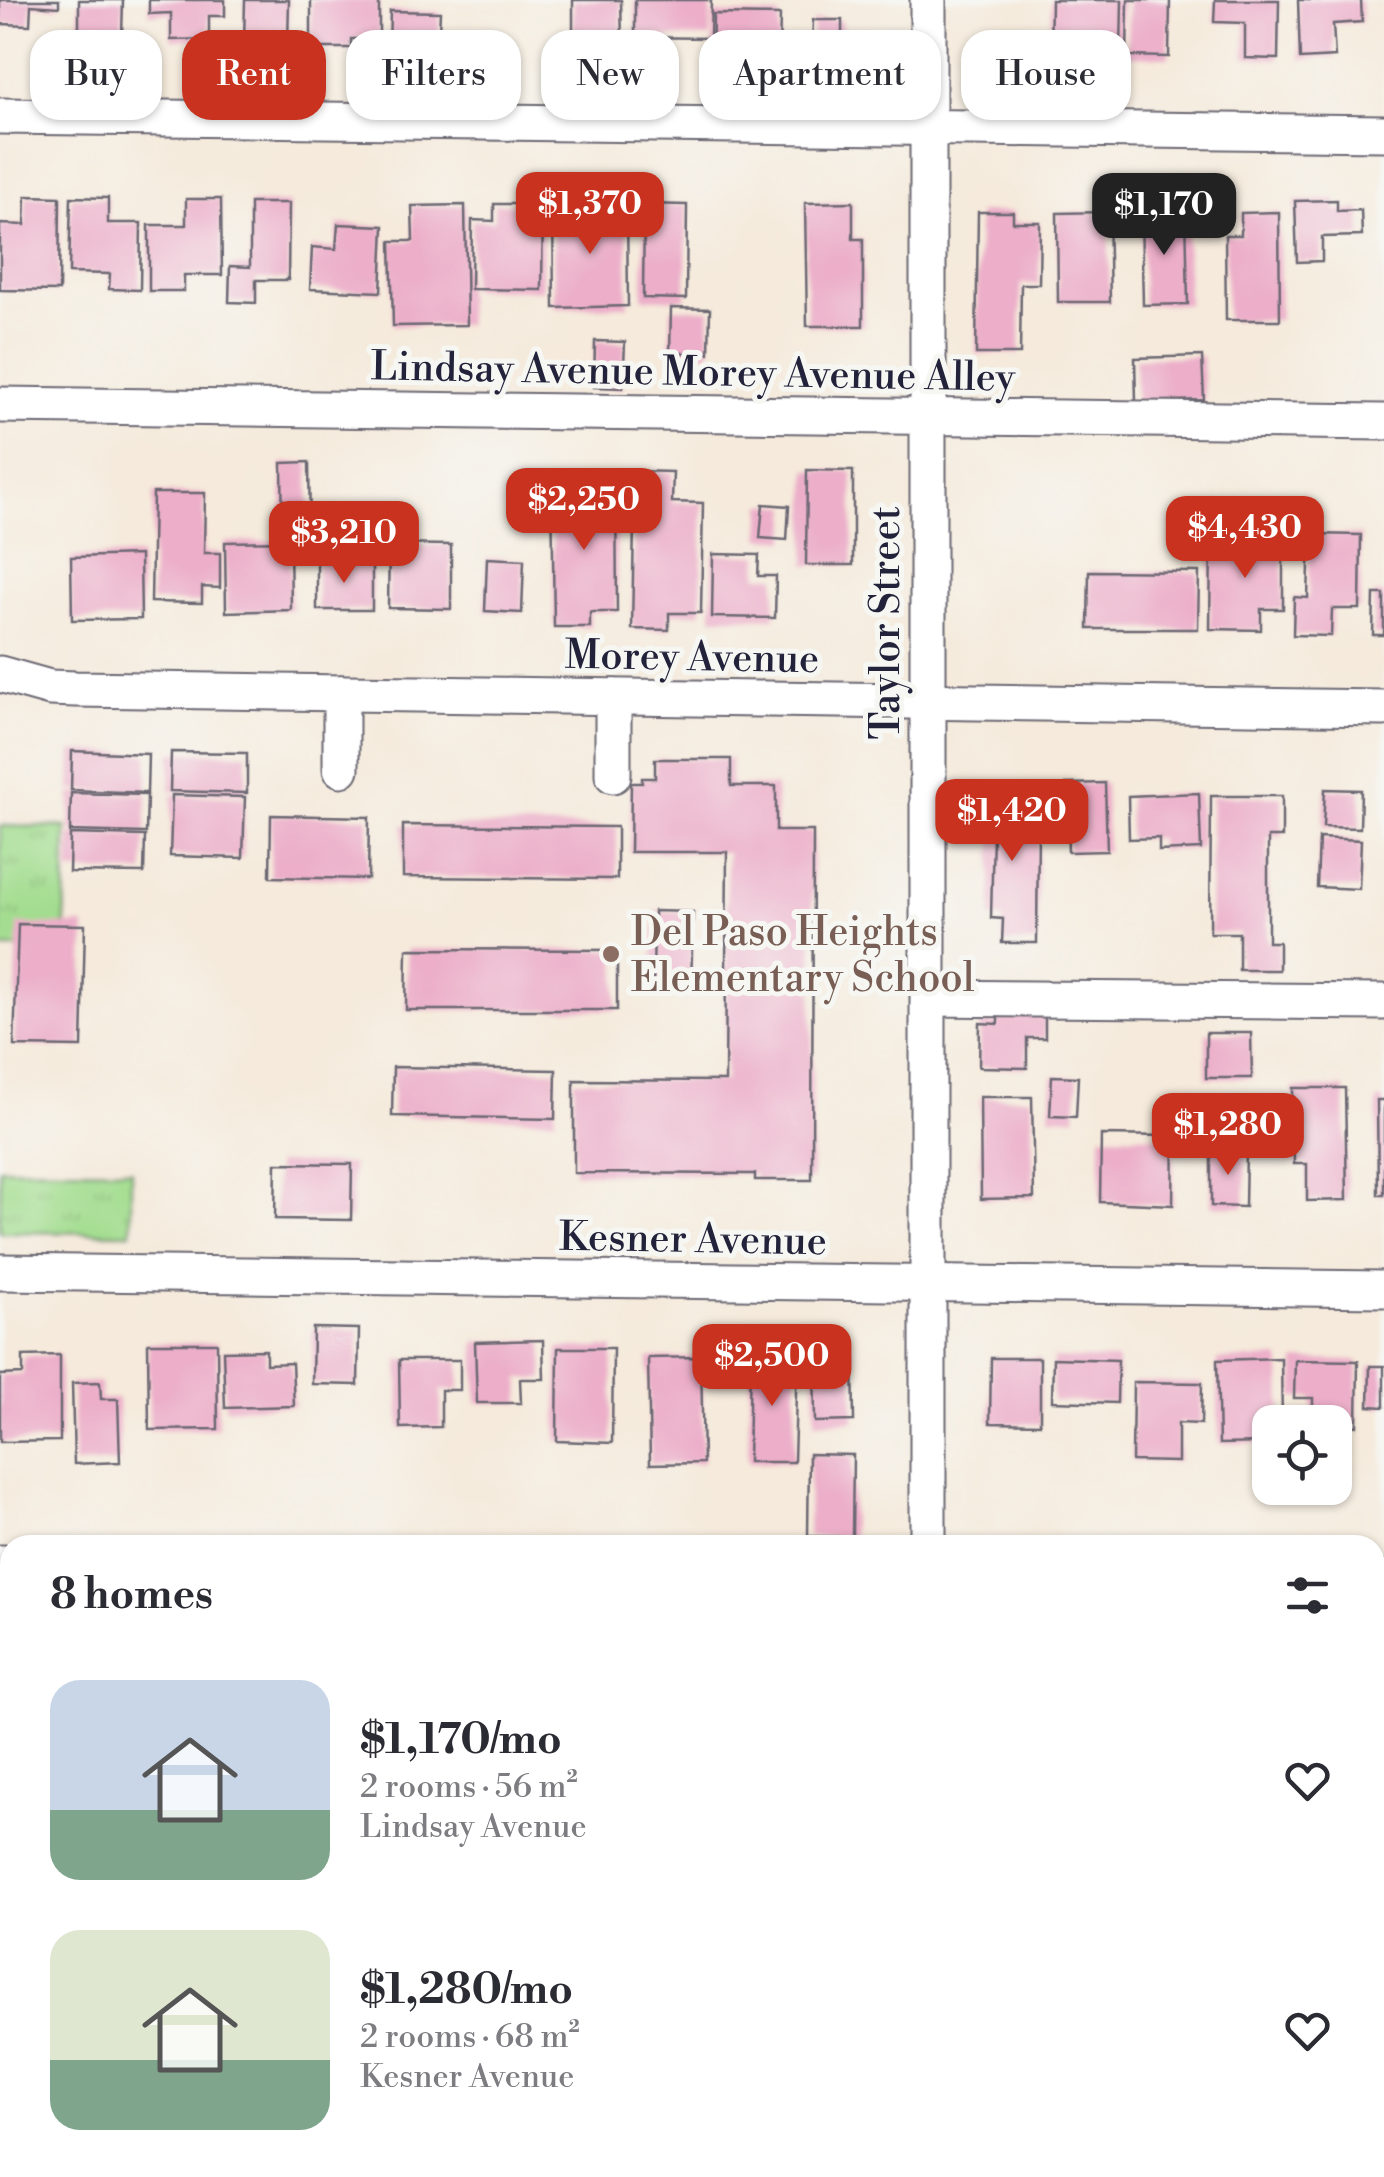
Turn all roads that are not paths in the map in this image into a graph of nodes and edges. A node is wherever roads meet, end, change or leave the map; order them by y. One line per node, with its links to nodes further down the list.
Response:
1 (928, 0): 3 (street, Taylor Street)
2 (0, 116): 3 (street)
3 (928, 128): 4 (street); 6 (street, Taylor Street)
4 (1384, 134)
5 (0, 404): 6 (street, Lindsay Avenue Morey Avenue Alley)
6 (928, 416): 7 (street, Lindsay Avenue Morey Avenue Alley); 11 (street, Taylor Street)
7 (1384, 422)
8 (0, 674): 9 (street, Morey Avenue)
9 (340, 693): 10 (street, Morey Avenue); 13 (street)
10 (613, 697): 11 (street, Morey Avenue); 14 (street)
11 (928, 702): 12 (street, Morey Avenue); 15 (street, Taylor Street)
12 (1384, 708)
13 (342, 769)
14 (613, 775)
15 (929, 998): 16 (street); 18 (street, Taylor Street)
16 (1384, 1002)
17 (0, 1272): 18 (street, Kesner Avenue)
18 (928, 1284): 19 (street, Kesner Avenue); 20 (street, Taylor Street)
19 (1384, 1289)
20 (928, 1535)

